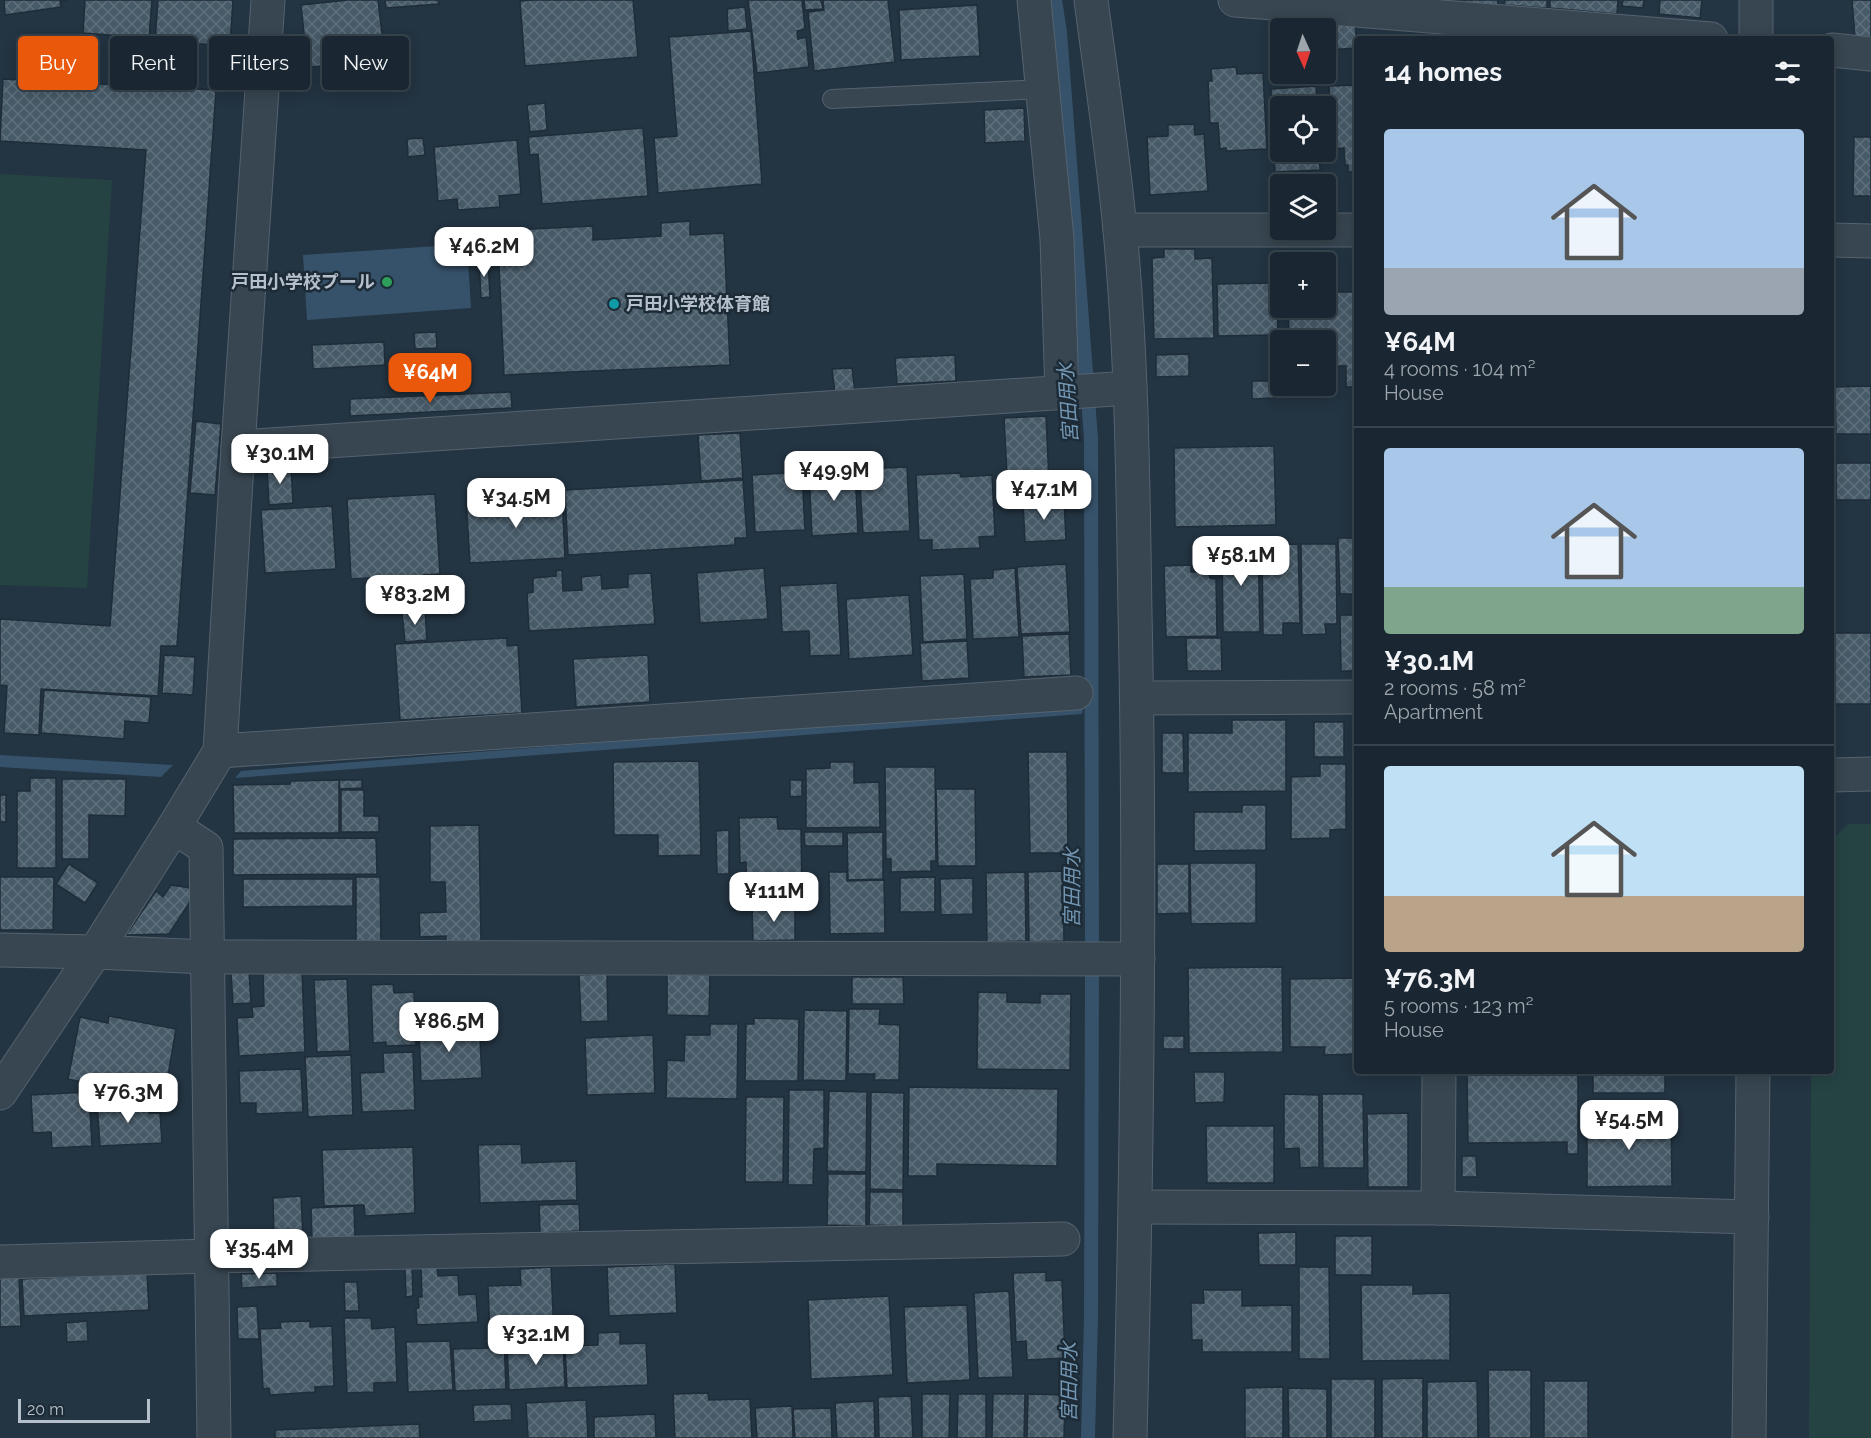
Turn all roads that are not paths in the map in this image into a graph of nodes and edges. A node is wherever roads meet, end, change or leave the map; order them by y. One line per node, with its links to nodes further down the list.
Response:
1 (268, 0): 18 (street)
2 (1034, 0): 10 (street)
3 (1091, 0): 12 (street)
4 (1235, 0): 6 (street)
5 (1756, 0): 7 (street)
6 (1674, 36)
7 (1756, 36)
8 (1834, 50): 9 (street)
9 (1871, 54)
10 (1043, 89): 11 (lane); 17 (street)
11 (832, 99)
12 (1120, 230): 13 (street); 16 (street)
13 (1354, 230)
14 (1834, 240): 15 (street)
15 (1871, 241)
16 (1130, 388): 17 (street); 21 (street)
17 (1076, 392): 18 (street)
18 (238, 447): 22 (street)
19 (1076, 693): 22 (street)
20 (1354, 697): 21 (street)
21 (1137, 698): 29 (street)
22 (220, 751): 25 (street)
23 (1871, 774): 24 (street)
24 (1834, 775)
25 (174, 827): 27 (street); 28 (street)
26 (0, 950): 27 (street)
27 (95, 952): 28 (street); 32 (street)
28 (207, 957): 29 (street); 37 (street)
29 (1138, 959): 33 (street)
30 (1438, 1074): 34 (street)
31 (1753, 1074): 35 (street)
32 (0, 1094)
33 (1136, 1207): 34 (street); 40 (street)
34 (1438, 1208): 35 (street)
35 (1752, 1217): 41 (street)
36 (1063, 1239): 37 (street)
37 (211, 1256): 38 (street); 39 (street)
38 (0, 1262)
39 (214, 1438)
40 (1130, 1438)
41 (1749, 1438)

